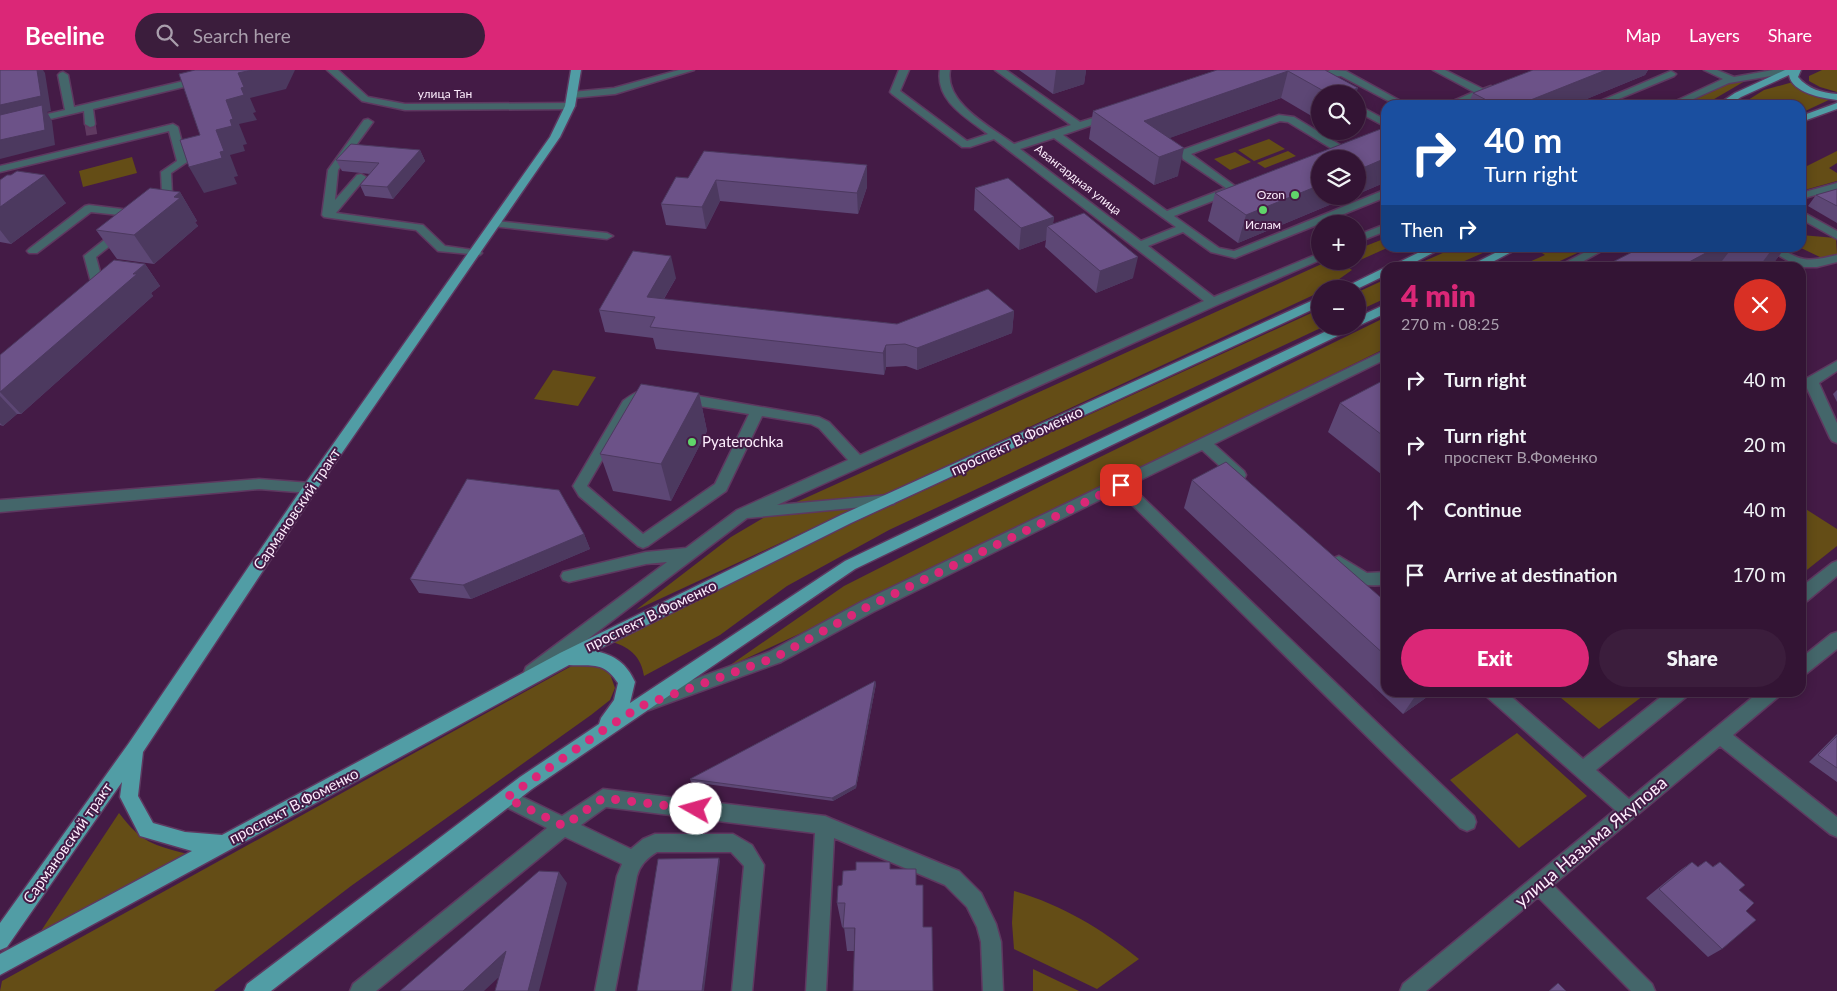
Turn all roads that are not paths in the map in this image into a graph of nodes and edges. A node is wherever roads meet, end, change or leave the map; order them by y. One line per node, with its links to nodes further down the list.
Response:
1 (242, 70): 26 (street)
2 (332, 70): 24 (street, улица Тан)
3 (576, 70): 24 (main road, Сармановский тракт)
4 (689, 70): 24 (street, улица Тан)
5 (904, 70): 37 (street)
6 (944, 70): 37 (street, Авангардная улица)
7 (1000, 70): 33 (street)
8 (1438, 70): 17 (street)
9 (1709, 70): 14 (street)
10 (1789, 70): 14 (street)
11 (1795, 70): 18 (main road); 23 (main road)
12 (1671, 71): 21 (street)
13 (63, 75): 27 (street)
14 (1733, 80): 22 (street)
15 (1309, 81): 19 (street)
16 (1498, 86): 17 (street)
17 (1482, 92): 20 (street)
18 (1837, 97)
19 (1394, 100)
20 (1462, 100)
21 (1607, 100)
22 (1684, 100)
23 (1730, 100)
24 (571, 101): 51 (main road, Сармановский тракт)
25 (1837, 106): 30 (main road)
26 (88, 107): 27 (street); 32 (street)
27 (70, 111): 35 (street)
28 (1117, 114): 33 (street)
29 (1366, 114): 34 (street)
30 (1806, 117)
31 (368, 122): 48 (street)
32 (90, 124)
33 (1080, 126): 36 (street)
34 (1381, 127)
35 (0, 128)
36 (1056, 134): 38 (street); 49 (street)
37 (996, 135): 38 (street, Авангардная улица)
38 (1013, 148): 57 (street, Авангардная улица)
39 (1332, 150): 44 (street)
40 (0, 168): 47 (street)
41 (361, 177): 48 (street)
42 (1247, 183): 44 (street)
43 (1837, 186): 46 (street)
44 (1234, 189): 49 (street)
45 (1381, 195): 52 (street)
46 (1806, 195)
47 (142, 214): 58 (street); 73 (street)
48 (328, 215): 59 (street)
49 (1166, 215): 52 (street)
50 (1806, 217): 56 (street)
51 (496, 224): 54 (street); 59 (main road, Сармановский тракт)
52 (1184, 228): 57 (street)
53 (1381, 229): 55 (street)
54 (607, 236)
55 (1366, 236)
56 (1837, 236)
57 (1140, 246): 74 (street, Авангардная улица)
58 (33, 251)
59 (476, 252): 89 (main road, Сармановский тракт)
60 (1427, 252): 66 (main road)
61 (1505, 252): 67 (main road)
62 (1593, 252): 68 (street)
63 (1778, 252): 69 (street)
64 (1837, 258): 70 (street)
65 (1311, 260): 74 (street)
66 (1406, 262)
67 (1484, 262)
68 (1573, 262)
69 (1794, 262)
70 (1806, 264)
71 (1381, 273): 72 (main road)
72 (1366, 280)
73 (79, 298)
74 (1213, 302): 86 (street)
75 (1311, 305): 90 (main road, проспект В.Фоменко)
76 (1381, 310): 77 (main road)
77 (1366, 318)
78 (1329, 335): 109 (main road)
79 (1381, 356): 85 (street)
80 (1837, 365): 82 (street)
81 (1806, 389): 82 (street)
82 (1816, 395): 84 (street)
83 (758, 410): 86 (street); 93 (street); 93 (street)
84 (1837, 438)
85 (1205, 444): 87 (street); 88 (street)
86 (858, 462): 92 (street)
87 (1249, 483)
88 (1121, 485): 109 (street); 116 (street)
89 (310, 488): 91 (street); 112 (main road, Сармановский тракт)
90 (889, 500): 92 (street); 103 (main road, проспект В.Фоменко)
91 (0, 506)
92 (742, 514): 95 (street)
93 (643, 542): 96 (street)
94 (1328, 552): 99 (street)
95 (687, 554): 96 (street); 100 (street)
96 (646, 558): 98 (street); 100 (street)
97 (1837, 567): 101 (street)
98 (569, 576)
99 (1381, 579)
100 (644, 586): 105 (street)
101 (1806, 592)
102 (1837, 639): 104 (street)
103 (566, 658): 105 (main road, проспект В.Фоменко); 110 (main road)
104 (1806, 664)
105 (506, 691): 120 (main road, проспект В.Фоменко)
106 (1499, 697): 113 (street)
107 (1674, 697): 113 (street)
108 (1766, 697): 111 (street, улица Назыма Якупова)
109 (641, 706): 110 (main road)
110 (602, 731): 114 (main road)
111 (1720, 736): 115 (street, улица Назыма Якупова); 119 (street)
112 (135, 749): 120 (main road); 123 (main road, Сармановский тракт)
113 (1583, 770): 115 (street)
114 (506, 798): 118 (street); 125 (main road)
115 (1629, 810): 122 (street, улица Назыма Якупова)
116 (1466, 822)
117 (825, 825): 118 (street); 129 (street); 130 (street)
118 (564, 826): 121 (street); 126 (street)
119 (1837, 828)
120 (224, 844): 124 (main road, проспект В.Фоменко)
121 (633, 860): 127 (street); 128 (street)
122 (1539, 884): 131 (street, улица Назыма Якупова); 132 (street)
123 (0, 940)
124 (0, 965)
125 (254, 991)
126 (360, 991)
127 (606, 991)
128 (742, 991)
129 (816, 991)
130 (993, 991)
131 (1410, 991)
132 (1645, 991)

